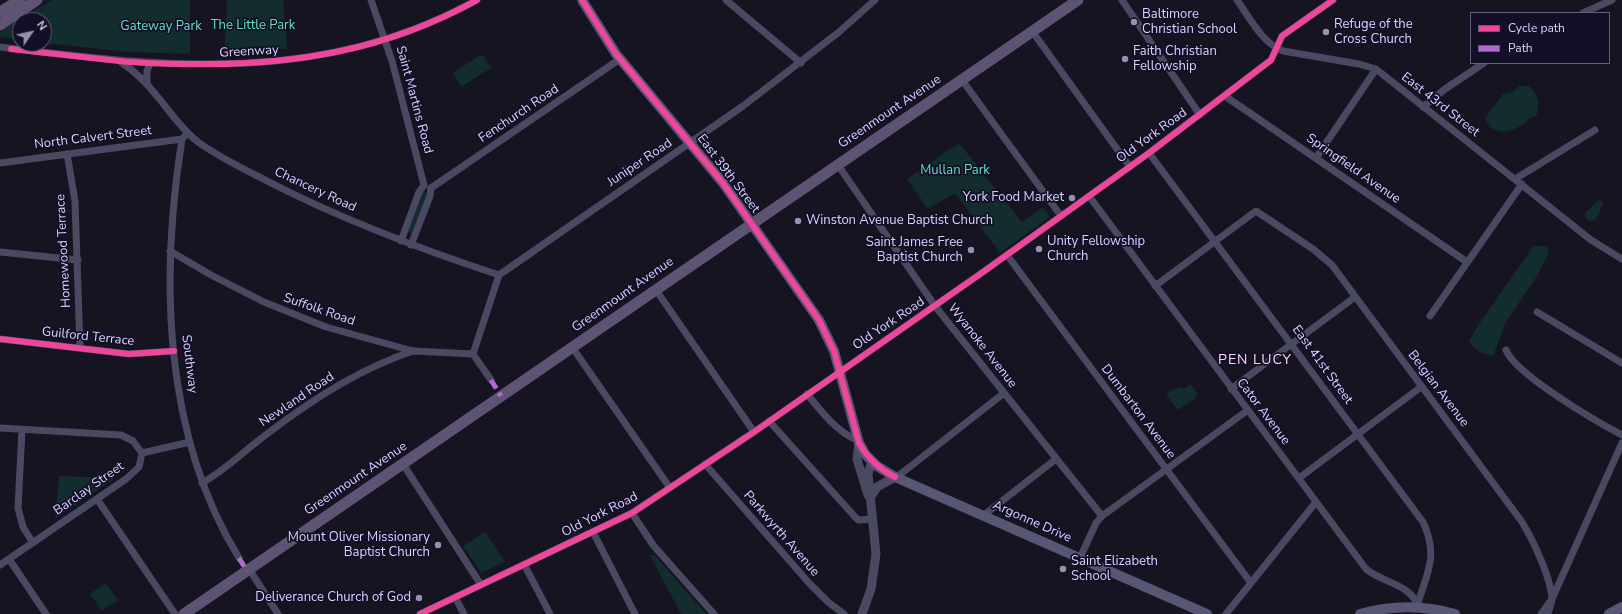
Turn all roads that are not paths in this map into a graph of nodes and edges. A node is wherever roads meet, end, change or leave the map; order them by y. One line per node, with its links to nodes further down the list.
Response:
1 (20, 0): 14 (main road)
2 (37, 0): 16 (main road)
3 (371, 0): 18 (street, Saint Martins Road)
4 (477, 0): 18 (street, Greenway)
5 (582, 0): 21 (main road, East 39th Street)
6 (726, 0): 24 (street)
7 (875, 0): 24 (street, Juniper Road)
8 (1078, 0): 13 (main road, Greenmount Avenue)
9 (1122, 0): 31 (street)
10 (1237, 0): 20 (street)
11 (1333, 0): 20 (street, Old York Road)
12 (1612, 0): 15 (street)
13 (1066, 4): 17 (main road, Greenmount Avenue)
14 (0, 12)
15 (1585, 12)
16 (0, 24)
17 (1032, 30): 27 (main road, Greenmount Avenue); 41 (street)
18 (385, 40): 23 (street, Greenway); 44 (street, Saint Martins Road)
19 (0, 47): 22 (street, Greenway)
20 (1276, 49): 26 (street, East 43rd Street); 29 (street, Old York Road)
21 (620, 59): 35 (main road, East 39th Street); 45 (street, Fenchurch Road)
22 (120, 61): 23 (street, Greenway); 28 (street, Chancery Road)
23 (150, 63): 28 (street)
24 (801, 63): 35 (street, Juniper Road)
25 (1482, 64): 30 (street)
26 (1376, 70): 30 (street, East 43rd Street); 38 (street)
27 (962, 80): 40 (main road, Greenmount Avenue); 47 (street)
28 (147, 84): 33 (street, Chancery Road)
29 (1225, 96): 31 (street, Old York Road); 38 (street, Springfield Avenue)
30 (1423, 107): 42 (street, East 43rd Street)
31 (1200, 115): 36 (street, Old York Road)
32 (1595, 130): 42 (street)
33 (188, 134): 34 (street); 49 (street, Chancery Road)
34 (182, 139): 37 (street, North Calvert Street); 52 (street, Southway)
35 (691, 143): 48 (main road, East 39th Street); 58 (street, Juniper Road)
36 (1149, 153): 41 (street, Old York Road); 50 (street, East 41st Street)
37 (67, 154): 39 (street, North Calvert Street); 56 (street, Homewood Terrace)
38 (1316, 158): 57 (street, Springfield Avenue)
39 (0, 163)
40 (838, 165): 48 (main road, Greenmount Avenue); 62 (street, Wyanoke Avenue)
41 (1130, 167): 46 (street, Old York Road)
42 (1515, 179): 43 (street, East 43rd Street)
43 (1522, 184): 55 (street, East 43rd Street); 57 (street)
44 (424, 185): 45 (street); 49 (street)
45 (431, 188): 51 (street)
46 (1089, 196): 47 (street, Old York Road); 59 (street, Cator Avenue)
47 (1061, 216): 54 (street, Old York Road)
48 (752, 224): 60 (main road, Greenmount Avenue); 74 (main road, East 39th Street)
49 (401, 241): 51 (street, Chancery Road)
50 (1216, 242): 59 (street); 61 (street, Belgian Avenue); 66 (street, East 41st Street)
51 (411, 245): 58 (street, Chancery Road)
52 (170, 251): 70 (street, Southway); 71 (street, Suffolk Road)
53 (0, 252): 56 (street)
54 (1006, 255): 62 (street, Old York Road); 95 (street, Dumbarton Avenue)
55 (1622, 259)
56 (78, 260): 67 (street, Homewood Terrace)
57 (1467, 262): 64 (street)
58 (499, 275): 72 (street)
59 (1155, 286): 77 (street, Cator Avenue)
60 (656, 290): 68 (main road, Greenmount Avenue); 84 (street)
61 (1355, 297): 66 (street); 76 (street, Belgian Avenue)
62 (935, 306): 74 (street, Old York Road); 78 (street, Wyanoke Avenue)
63 (1537, 312): 73 (street)
64 (1430, 316)
65 (0, 339): 67 (street, Guilford Terrace)
66 (1292, 344): 77 (street); 85 (street, East 41st Street)
67 (80, 348): 70 (street, Guilford Terrace)
68 (572, 348): 93 (main road, Greenmount Avenue); 99 (street)
69 (1506, 350): 86 (street)
70 (174, 351): 87 (street, Southway)
71 (413, 351): 72 (street, Suffolk Road); 98 (street, Newland Road)
72 (473, 354): 75 (street)
73 (1622, 363)
74 (839, 371): 79 (street, Old York Road); 88 (main road, East 39th Street)
75 (491, 380)
76 (1421, 387): 85 (street); 118 (street, Belgian Avenue)
77 (1231, 389): 80 (street, Cator Avenue)
78 (1004, 392): 91 (street, Wyanoke Avenue); 96 (street)
79 (807, 394): 81 (street, Old York Road); 88 (street)
80 (1248, 410): 95 (street); 97 (street, Cator Avenue)
81 (769, 421): 84 (street, Old York Road); 106 (street)
82 (0, 428): 83 (street)
83 (22, 430): 90 (street); 108 (street)
84 (754, 432): 94 (street, Old York Road)
85 (1358, 434): 97 (street); 119 (street, East 41st Street)
86 (1622, 435)
87 (190, 442): 90 (street); 98 (street, Southway)
88 (858, 442): 92 (main road, Argonne Drive); 100 (street)
89 (1622, 444): 118 (street)
90 (142, 453): 101 (street, Barclay Street)
91 (1056, 458): 104 (street); 105 (street, Wyanoke Avenue)
92 (872, 461): 96 (main road, Argonne Drive); 100 (street)
93 (403, 464): 114 (main road, Greenmount Avenue); 116 (street)
94 (705, 464): 99 (street, Old York Road); 131 (street, Parkwyrth Avenue)
95 (1166, 470): 105 (street); 115 (street, Dumbarton Avenue)
96 (895, 477): 100 (street); 104 (main road, Argonne Drive)
97 (1299, 478): 102 (street, Cator Avenue)
98 (202, 484): 109 (street, Southway)
99 (670, 488): 103 (street, Old York Road)
100 (870, 498): 106 (street)
101 (97, 499): 108 (street, Barclay Street); 123 (street)
102 (1316, 502): 115 (street); 119 (street, Cator Avenue)
103 (632, 513): 107 (street, Old York Road); 130 (street)
104 (984, 516): 110 (main road, Argonne Drive)
105 (1102, 516): 110 (street)
106 (873, 519): 132 (street)
107 (593, 532): 112 (street, Old York Road); 129 (street)
108 (33, 543): 111 (street, Barclay Street)
109 (239, 558)
110 (1080, 558): 133 (main road, Argonne Drive)
111 (9, 559): 113 (street, Barclay Street); 122 (street)
112 (524, 564): 116 (street, Old York Road); 128 (street)
113 (0, 565)
114 (249, 569): 124 (main road, Greenmount Avenue); 125 (street)
115 (1251, 583): 134 (street)
116 (481, 585): 117 (street, Old York Road)
117 (455, 597): 126 (street, Old York Road); 127 (street)
118 (1552, 599): 121 (street)
119 (1417, 606): 135 (main road); 136 (main road)
120 (1622, 606): 137 (main road)
121 (1543, 613)
122 (46, 614)
123 (175, 614)
124 (184, 614)
125 (278, 614)
126 (420, 614)
127 (464, 614)
128 (550, 614)
129 (635, 614)
130 (714, 614)
131 (844, 614)
132 (862, 614)
133 (1207, 614)
134 (1226, 614)
135 (1360, 614)
136 (1455, 614)
137 (1609, 614)

